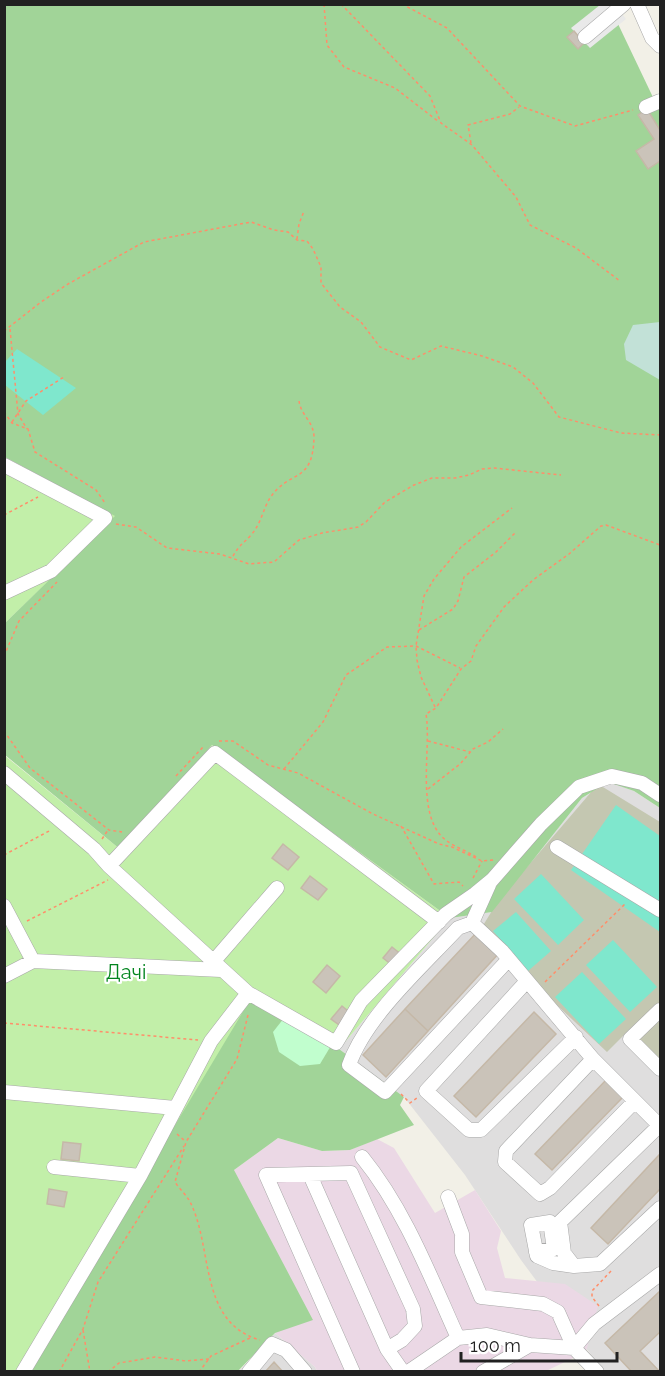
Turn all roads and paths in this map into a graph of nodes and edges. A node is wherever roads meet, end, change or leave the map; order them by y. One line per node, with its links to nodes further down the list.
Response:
1 (324, 4): 11 (path)
2 (341, 4): 11 (path)
3 (402, 4): 9 (path)
4 (624, 4): 6 (street)
5 (637, 4): 7 (street)
6 (585, 38)
7 (660, 46)
8 (660, 101): 10 (street)
9 (520, 106): 10 (path); 12 (path)
10 (646, 107)
11 (441, 123): 12 (path)
12 (472, 145): 15 (path)
13 (304, 211): 14 (path)
14 (297, 240): 16 (path); 24 (path)
15 (620, 281)
16 (10, 328): 17 (path); 21 (path)
17 (4, 331)
18 (64, 377): 21 (path)
19 (299, 399): 33 (path)
20 (4, 412): 22 (path)
21 (18, 414): 22 (path); 23 (path)
22 (12, 423): 23 (path)
23 (28, 429): 30 (path)
24 (659, 435)
25 (4, 465): 27 (street)
26 (561, 475): 33 (path)
27 (44, 486): 29 (path); 30 (street)
28 (512, 508): 36 (path)
29 (4, 515)
30 (109, 516): 33 (path); 35 (street)
31 (516, 532): 36 (path)
32 (660, 545): 39 (path)
33 (233, 557)
34 (59, 580): 38 (path)
35 (4, 593)
36 (418, 630): 37 (path)
37 (416, 646): 39 (path); 40 (path); 47 (path)
38 (4, 656)
39 (461, 669): 40 (path)
40 (436, 708): 44 (path)
41 (503, 729): 46 (path)
42 (4, 731): 54 (path)
43 (217, 741): 47 (path)
44 (428, 741): 46 (path); 50 (path)
45 (207, 744): 49 (path)
46 (471, 753): 50 (path)
47 (284, 769): 53 (path)
48 (4, 773): 52 (street)
49 (175, 777)
50 (428, 789): 58 (path)
51 (660, 795): 57 (street)
52 (63, 823): 56 (path); 59 (street)
53 (400, 826): 58 (path); 64 (path)
54 (126, 833)
55 (557, 847): 63 (street)
56 (4, 855)
57 (510, 859): 58 (path); 60 (street)
58 (482, 861): 61 (path)
59 (114, 871): 67 (street); 69 (path); 72 (street)
60 (492, 880): 64 (street); 68 (street)
61 (472, 881)
62 (277, 888): 72 (street)
63 (635, 894): 66 (street); 75 (path)
64 (467, 900): 67 (street)
65 (4, 906): 69 (street)
66 (660, 910)
67 (442, 918): 76 (street)
68 (472, 923): 70 (street); 83 (street)
69 (15, 927): 71 (street)
70 (509, 959): 74 (street); 83 (street)
71 (33, 961): 72 (street); 73 (street)
72 (217, 966): 76 (street)
73 (4, 976)
74 (527, 981): 79 (street); 84 (street)
75 (543, 984)
76 (248, 993): 80 (street); 90 (path)
77 (660, 1010): 82 (street)
78 (4, 1023): 80 (path)
79 (576, 1037): 81 (street); 84 (street)
80 (211, 1041): 87 (street)
81 (593, 1059): 86 (street); 86 (street)
82 (660, 1069)
83 (392, 1085): 84 (path)
84 (426, 1091)
85 (4, 1092): 87 (street)
86 (636, 1101): 88 (street)
87 (175, 1108): 89 (street)
88 (660, 1126): 99 (street)
89 (166, 1128): 90 (path); 94 (street)
90 (186, 1142): 102 (path); 103 (path)
91 (362, 1157): 104 (street)
92 (54, 1167): 94 (street)
93 (310, 1175): 107 (street); 107 (street); 117 (street)
94 (140, 1176): 110 (street)
95 (448, 1197): 108 (street)
96 (660, 1208): 98 (street)
97 (536, 1252): 99 (street)
98 (600, 1264): 99 (street); 101 (path)
99 (574, 1266)
100 (660, 1274): 108 (street)
101 (593, 1312)
102 (83, 1329): 111 (path); 112 (path)
103 (250, 1337): 105 (path); 109 (path)
104 (458, 1338): 106 (street); 119 (street)
105 (272, 1344): 115 (street); 116 (street)
106 (530, 1346): 108 (street); 120 (street)
107 (387, 1348): 118 (street)
108 (574, 1348): 121 (street)
109 (209, 1359): 113 (path); 114 (path)
110 (23, 1371)
111 (59, 1371)
112 (90, 1371)
113 (108, 1371)
114 (199, 1371)
115 (249, 1371)
116 (305, 1371)
117 (353, 1371)
118 (403, 1371)
119 (408, 1371)
120 (483, 1371)
121 (597, 1371)

